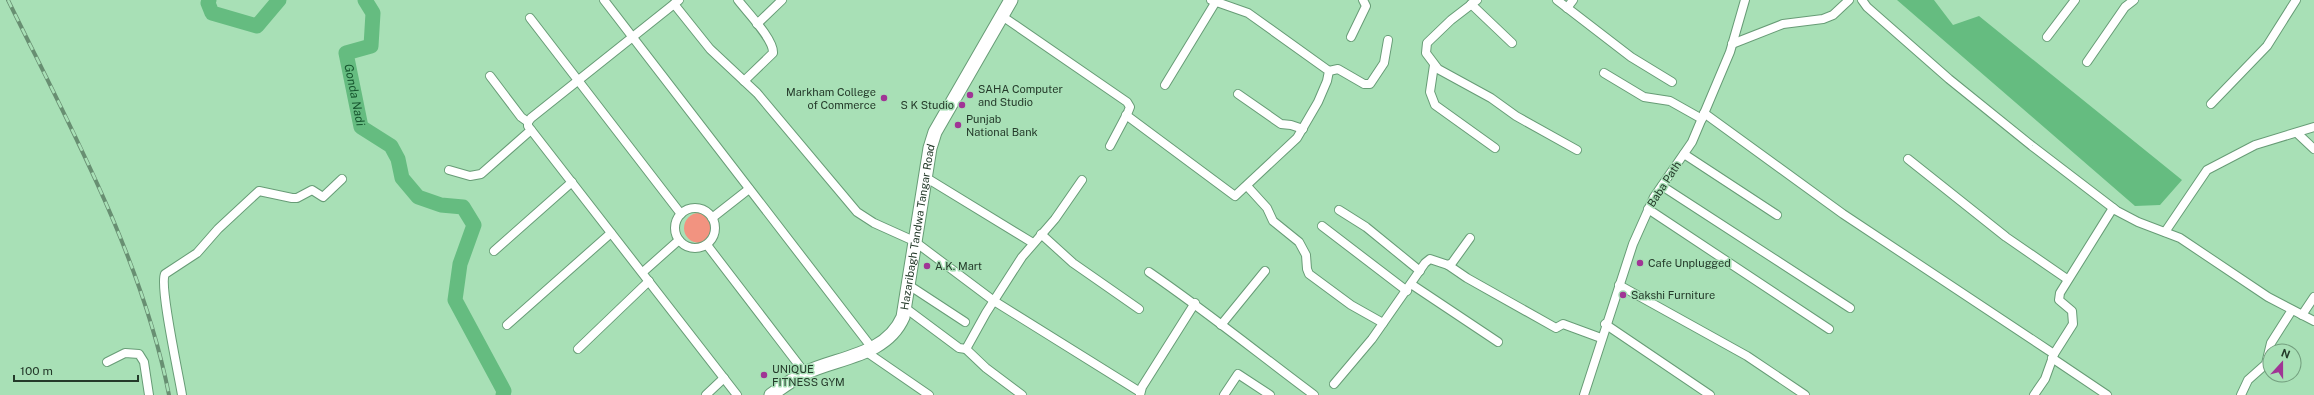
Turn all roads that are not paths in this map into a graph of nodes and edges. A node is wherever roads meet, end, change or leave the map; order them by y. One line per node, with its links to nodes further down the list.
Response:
1 (604, 0): 21 (street)
2 (738, 0): 20 (street)
3 (782, 0): 20 (street)
4 (1011, 0): 18 (main road, Hazaribagh Tandwa Tangar Road)
5 (1363, 0): 23 (street)
6 (1557, 0): 17 (street)
7 (1573, 0): 17 (street)
8 (1745, 0): 26 (street, Baba Path)
9 (1849, 0): 26 (street)
10 (1862, 0): 59 (street)
11 (2075, 0): 22 (street)
12 (2134, 0): 27 (street)
13 (2296, 0): 37 (street)
14 (1213, 1): 29 (street); 35 (street)
15 (676, 2): 21 (street); 33 (street)
16 (1474, 2): 25 (street); 28 (street)
17 (1567, 8): 34 (street)
18 (1002, 16): 38 (street); 52 (main road, Hazaribagh Tandwa Tangar Road)
19 (530, 18): 32 (street)
20 (757, 24): 33 (street)
21 (632, 36): 32 (street); 58 (street)
22 (2048, 36)
23 (1351, 37)
24 (1388, 40): 29 (street)
25 (1512, 43)
26 (1732, 44): 39 (street, Baba Path)
27 (2087, 62)
28 (1434, 65): 46 (street); 48 (street)
29 (1329, 71): 42 (street)
30 (1604, 73): 39 (street)
31 (490, 76): 40 (street)
32 (578, 80): 40 (street); 62 (street)
33 (744, 81): 71 (street)
34 (1672, 82)
35 (1165, 85)
36 (1238, 94): 42 (street)
37 (2211, 104)
38 (1126, 116): 45 (street); 56 (street)
39 (1703, 116): 49 (street, Baba Path); 105 (street)
40 (528, 122): 43 (street)
41 (2314, 127): 44 (street)
42 (1303, 129): 56 (street)
43 (531, 130): 51 (street); 55 (street)
44 (2297, 133): 47 (street); 67 (street)
45 (1110, 146)
46 (1495, 148)
47 (2314, 149)
48 (1577, 150)
49 (1684, 154): 57 (street, Baba Path); 63 (street)
50 (1908, 159): 80 (street)
51 (448, 170)
52 (925, 177): 71 (main road, Hazaribagh Tandwa Tangar Road); 72 (street)
53 (342, 179): 112 (street)
54 (1082, 180): 68 (street)
55 (572, 182): 66 (street); 74 (street)
56 (1247, 186): 95 (street)
57 (1662, 186): 60 (street, Baba Path); 89 (street)
58 (749, 189): 64 (street); 103 (street)
59 (2113, 208): 67 (street); 80 (street)
60 (1648, 209): 83 (street, Baba Path); 99 (street)
61 (1339, 210): 77 (street)
62 (682, 214): 64 (street); 70 (street)
63 (1777, 215)
64 (712, 218): 73 (street)
65 (1322, 226): 84 (street)
66 (612, 232): 78 (street); 97 (street)
67 (2165, 232): 91 (street)
68 (1041, 234): 72 (street); 90 (street)
69 (1470, 238): 75 (street)
70 (679, 240): 73 (street); 78 (street)
71 (914, 242): 82 (main road, Hazaribagh Tandwa Tangar Road); 86 (street)
72 (1033, 243): 86 (street)
73 (706, 245): 107 (street)
74 (494, 251)
75 (1448, 265): 77 (street); 100 (street)
76 (1265, 271): 98 (street)
77 (1420, 271): 84 (street)
78 (643, 272): 81 (street)
79 (1149, 272): 87 (street)
80 (2067, 279): 105 (street)
81 (649, 281): 102 (street); 108 (street)
82 (907, 284): 88 (main road, Hazaribagh Tandwa Tangar Road); 94 (street)
83 (1619, 285): 96 (street, Baba Path); 123 (street)
84 (1409, 287): 95 (street); 101 (street)
85 (2314, 297): 92 (street)
86 (994, 301): 104 (street); 110 (street)
87 (1195, 303): 98 (street); 110 (street)
88 (904, 307): 103 (main road, Hazaribagh Tandwa Tangar Road); 104 (street)
89 (1850, 308)
90 (1139, 309)
91 (2292, 310): 92 (street); 126 (street)
92 (2302, 315): 93 (street)
93 (2314, 321)
94 (965, 322)
95 (1383, 323): 109 (street)
96 (1605, 324): 100 (street, Baba Path); 122 (street)
97 (508, 325)
98 (1221, 325): 120 (street)
99 (1829, 329)
100 (1601, 338): 121 (street, Baba Path)
101 (1498, 342)
102 (578, 349)
103 (869, 349): 107 (main road, Hazaribagh Tandwa Tangar Road); 116 (street)
104 (966, 349): 117 (street)
105 (2053, 356): 124 (street); 125 (street)
106 (107, 362): 111 (street)
107 (805, 373): 115 (main road, Hazaribagh Tandwa Tangar Road)
108 (724, 378): 113 (street); 114 (street)
109 (1334, 384)
110 (1140, 393)
111 (149, 395)
112 (182, 395)
113 (706, 395)
114 (737, 395)
115 (771, 395)
116 (929, 395)
117 (1022, 395)
118 (1224, 395): 119 (street)
119 (1270, 395)
120 (1314, 395)
121 (1584, 395)
122 (1710, 395)
123 (1805, 395)
124 (2034, 395)
125 (2107, 395)
126 (2241, 395)

